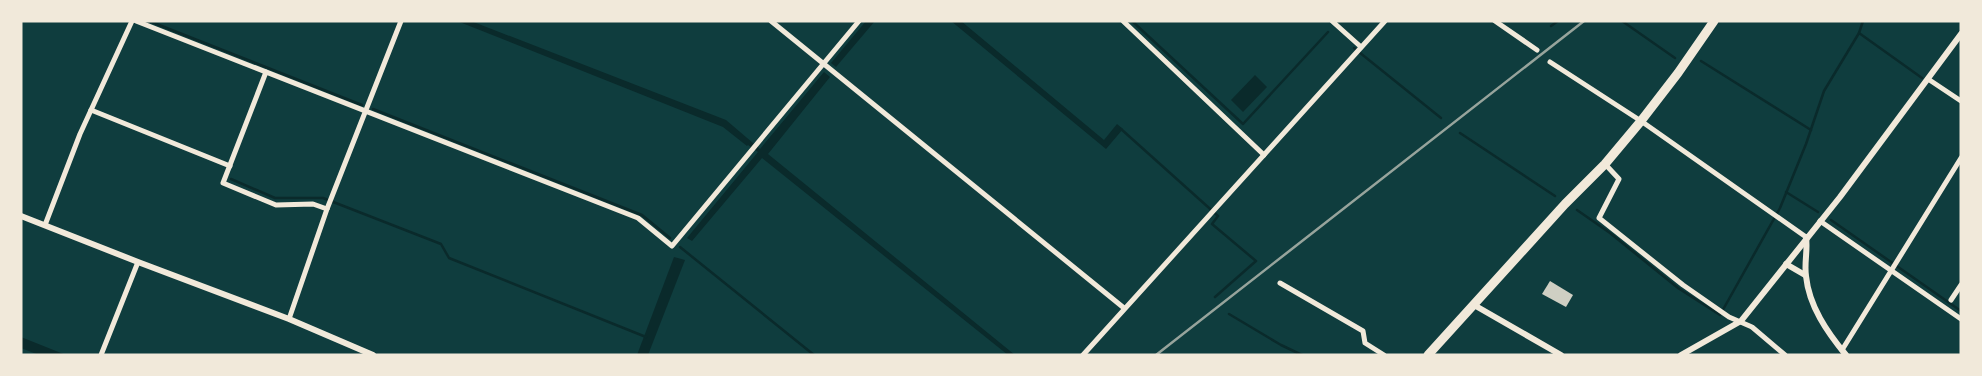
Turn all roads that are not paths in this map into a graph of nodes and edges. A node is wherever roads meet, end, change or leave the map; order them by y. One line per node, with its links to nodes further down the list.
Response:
1 (134, 21): 15 (street); 18 (street)
2 (400, 21): 19 (street)
3 (771, 21): 14 (street)
4 (859, 21): 14 (street)
5 (1123, 21): 21 (street)
6 (1332, 21): 11 (street)
7 (1384, 21): 11 (street)
8 (1495, 21): 12 (street)
9 (1714, 21): 20 (highway)
10 (1961, 34): 16 (street)
11 (1361, 47): 21 (street)
12 (1537, 50)
13 (1550, 62): 20 (street)
14 (824, 64): 19 (street); 38 (street)
15 (266, 72): 19 (street); 24 (street)
16 (1928, 79): 17 (street); 27 (street)
17 (1961, 101)
18 (91, 110): 24 (street); 28 (street)
19 (365, 112): 25 (street)
20 (1641, 121): 23 (highway); 29 (street)
21 (1264, 155): 38 (street)
22 (1961, 158): 32 (street)
23 (1605, 164): 37 (highway); 41 (street)
24 (230, 166): 25 (street)
25 (328, 207): 39 (street)
26 (21, 216): 28 (street)
27 (1820, 221): 29 (street); 32 (street)
28 (45, 225): 30 (street)
29 (1806, 237): 31 (street); 33 (street)
30 (138, 262): 39 (street); 43 (street)
31 (1786, 264): 33 (street); 41 (street)
32 (1891, 271): 40 (street); 42 (street)
33 (1806, 275): 42 (street)
34 (1280, 283): 46 (street)
35 (1961, 284): 36 (street)
36 (1952, 300)
37 (1474, 304): 47 (highway); 48 (street)
38 (1124, 308): 45 (street)
39 (290, 318): 44 (street)
40 (1961, 319)
41 (1741, 321): 49 (street); 50 (street)
42 (1844, 352)
43 (101, 355)
44 (373, 355)
45 (1082, 355)
46 (1384, 355)
47 (1428, 355)
48 (1561, 355)
49 (1681, 355)
50 (1785, 355)

